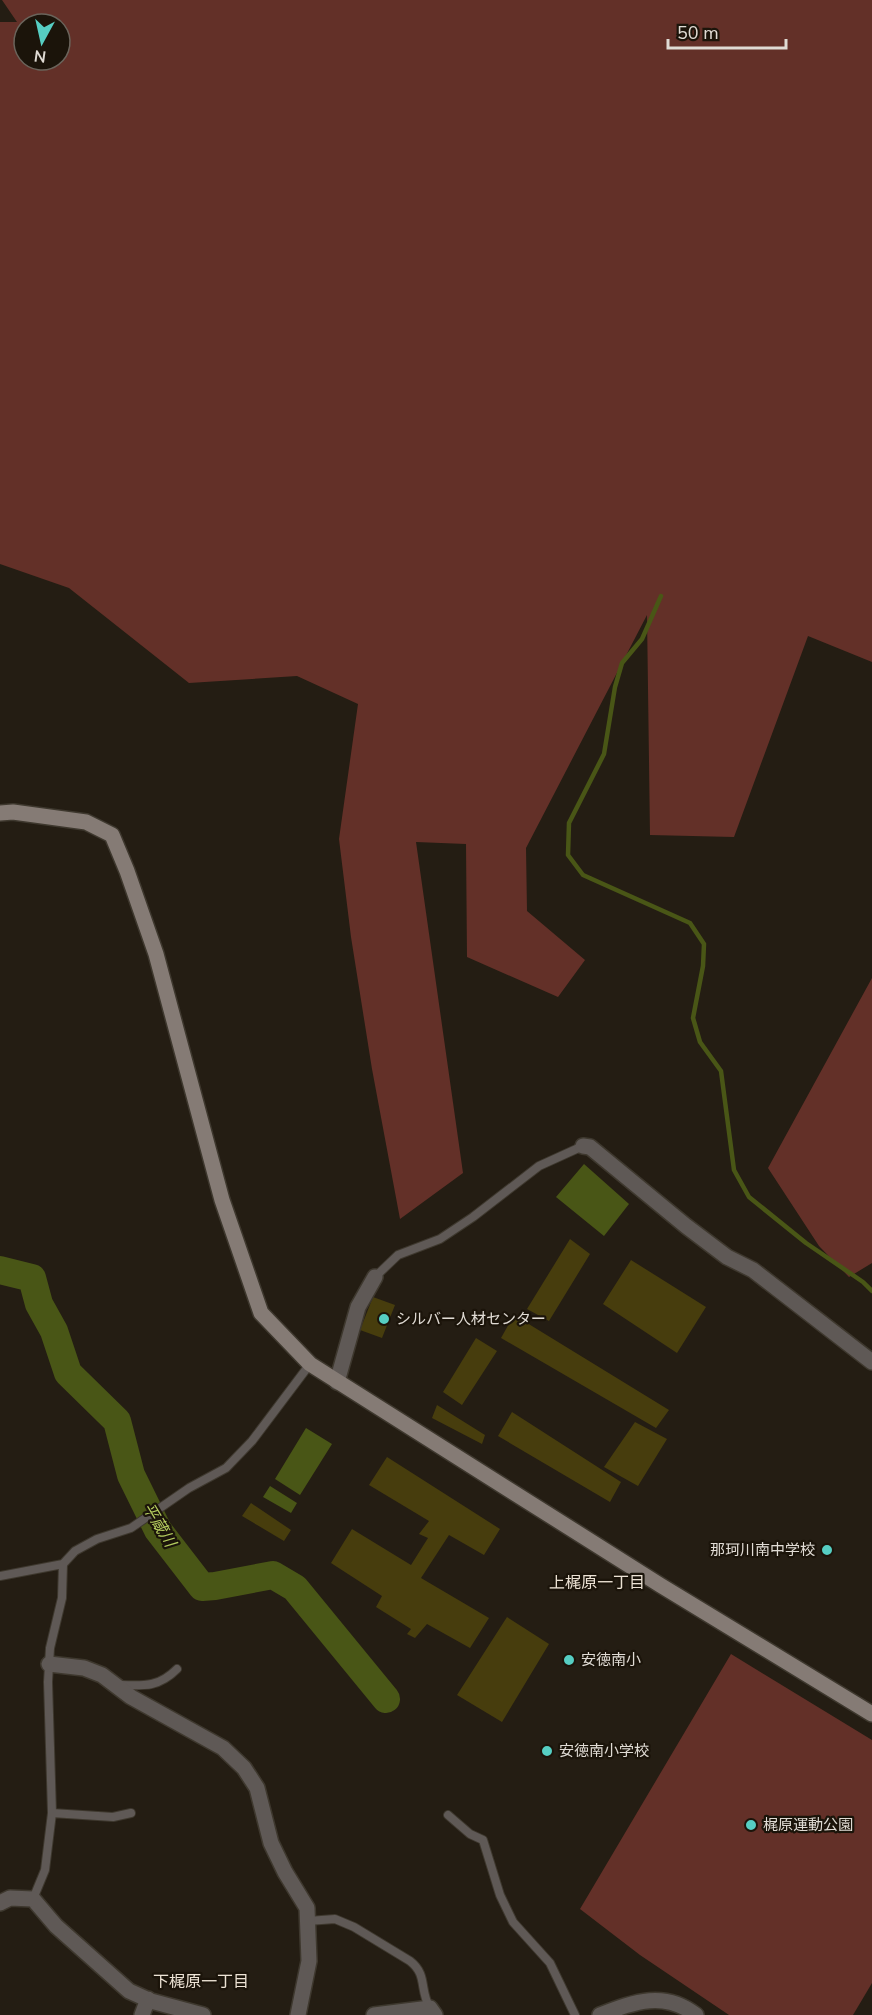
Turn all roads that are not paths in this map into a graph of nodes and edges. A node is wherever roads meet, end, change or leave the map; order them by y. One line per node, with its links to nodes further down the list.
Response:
1 (0, 813): 5 (street)
2 (583, 1146): 3 (lane); 4 (street)
3 (375, 1277): 6 (street)
4 (870, 1356)
5 (310, 1364): 6 (street); 7 (lane)
6 (337, 1382): 12 (street)
7 (63, 1564): 8 (lane); 9 (lane)
8 (0, 1576)
9 (49, 1664): 11 (street); 13 (lane)
10 (177, 1669): 11 (lane)
11 (113, 1685): 18 (street)
12 (872, 1714)
13 (52, 1813): 14 (lane); 16 (lane)
14 (131, 1813)
15 (448, 1815): 25 (lane)
16 (33, 1899): 17 (street); 19 (street)
17 (0, 1903)
18 (308, 1920): 20 (lane); 23 (street)
19 (148, 1999): 21 (street); 22 (street)
20 (432, 2012): 24 (street)
21 (142, 2015)
22 (203, 2015)
23 (298, 2015)
24 (374, 2015)
25 (575, 2015)
26 (600, 2015): 27 (street)
27 (696, 2015)

